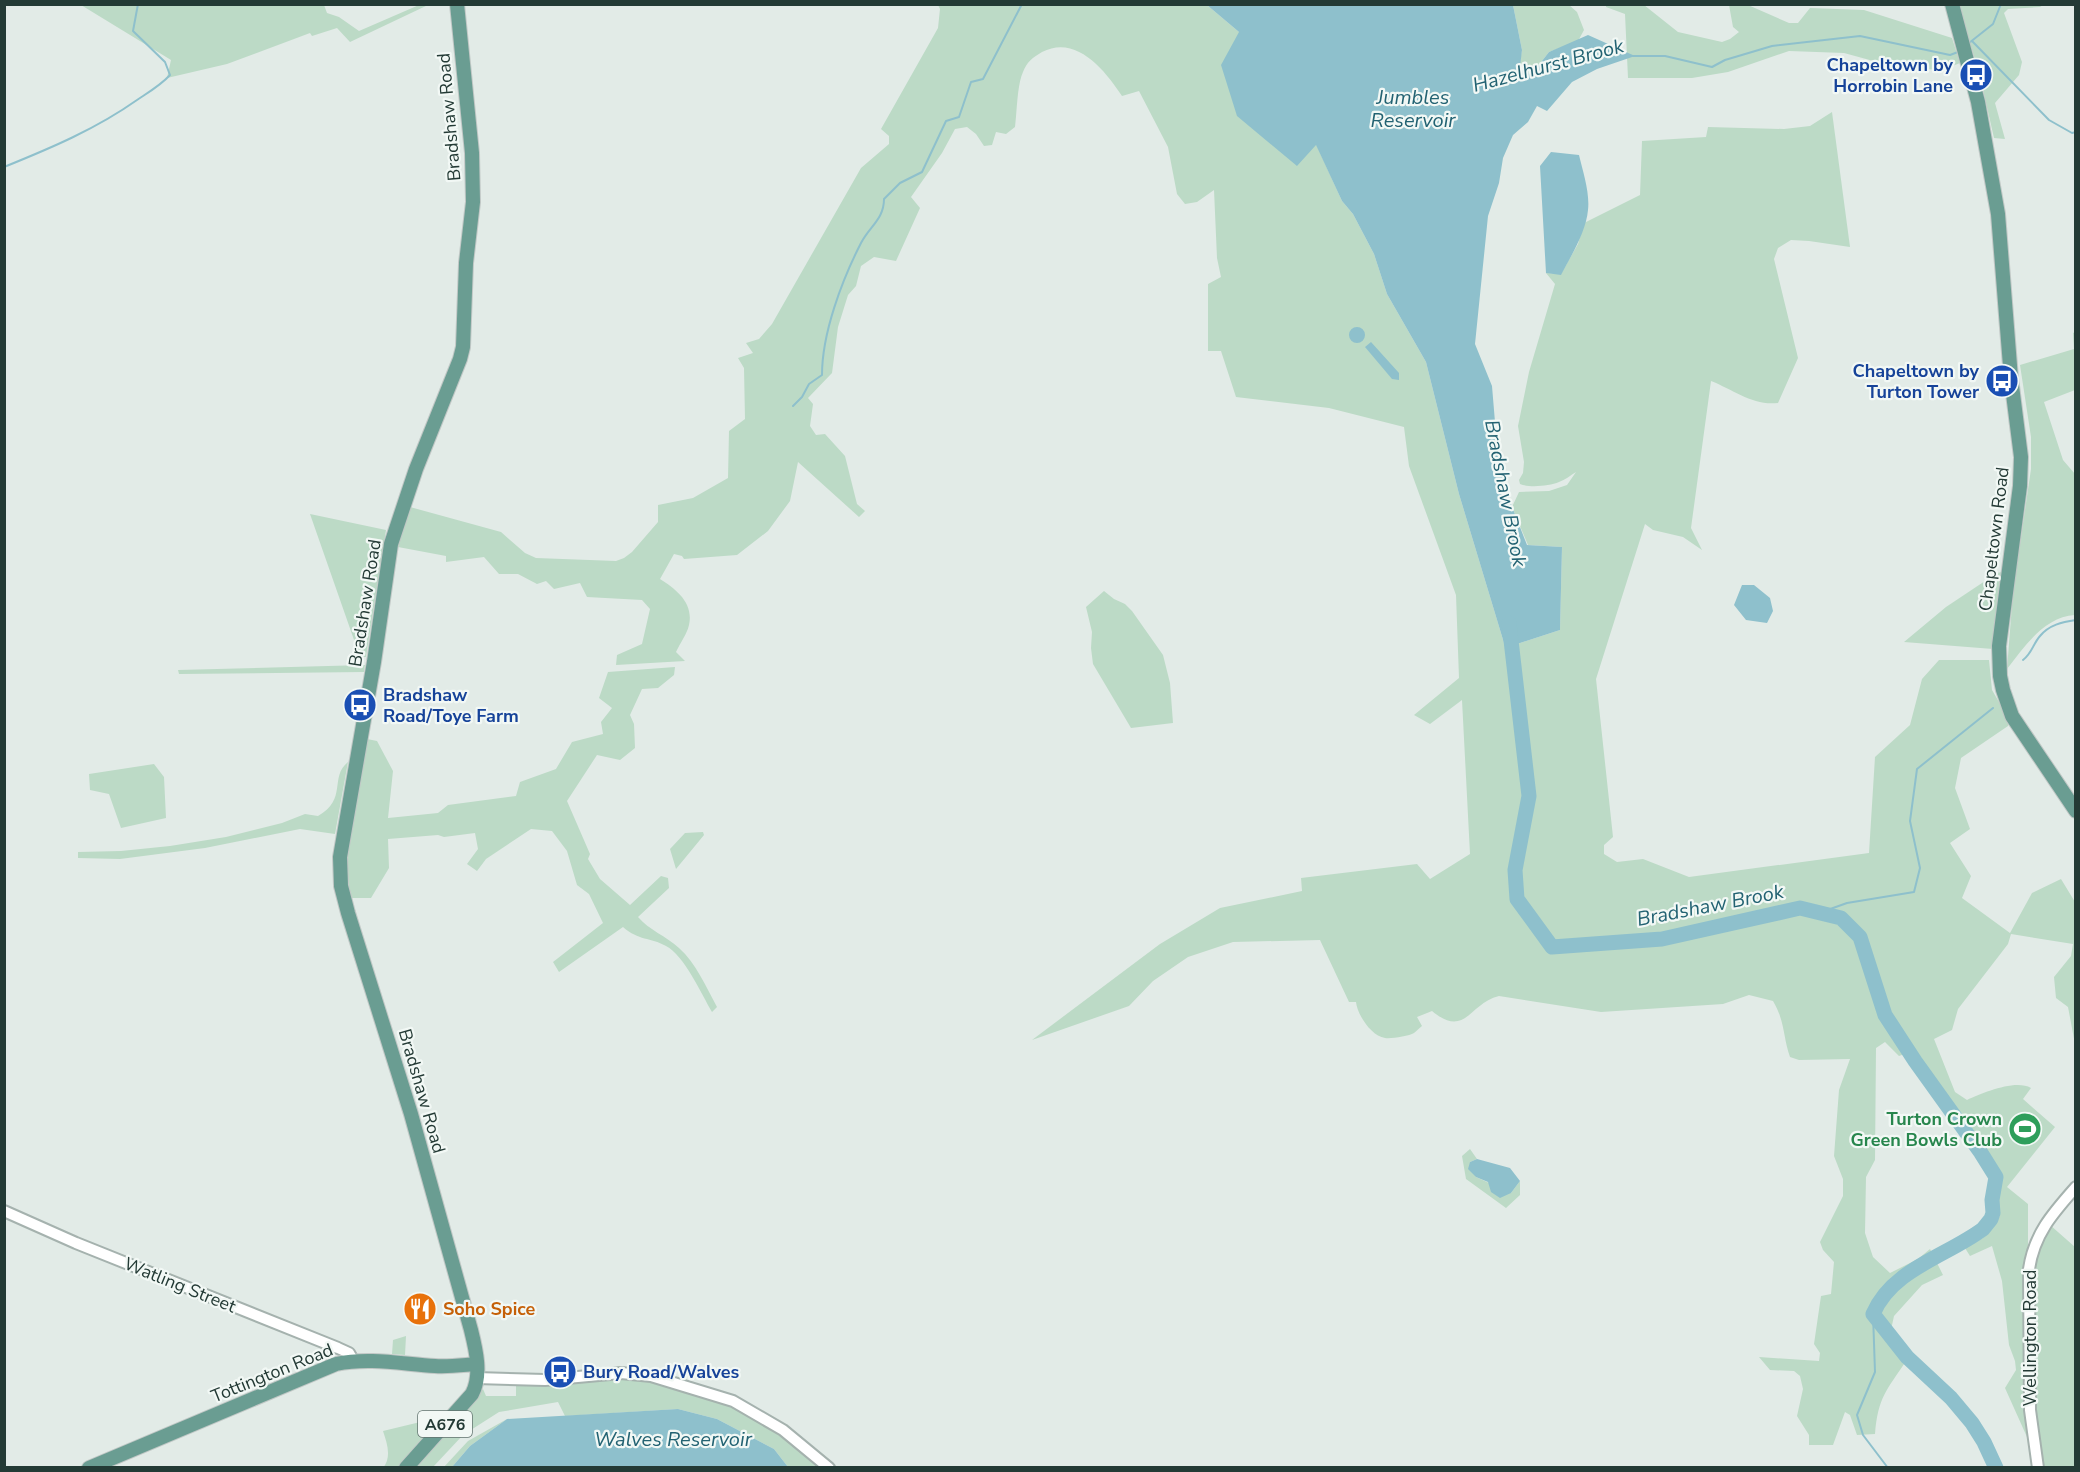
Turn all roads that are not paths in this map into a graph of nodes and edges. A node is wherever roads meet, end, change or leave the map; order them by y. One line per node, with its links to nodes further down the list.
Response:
1 (457, 4): 7 (main road, Bradshaw Road)
2 (1952, 4): 3 (main road, Chapeltown Road)
3 (2076, 811)
4 (2076, 1187): 11 (street, Wellington Road)
5 (4, 1211): 6 (street, Watling Street)
6 (353, 1360): 7 (main road, Tottington Road); 8 (main road, Tottington Road)
7 (477, 1371): 9 (main road, A676); 10 (street)
8 (89, 1467)
9 (406, 1467)
10 (829, 1467)
11 (2038, 1467)

